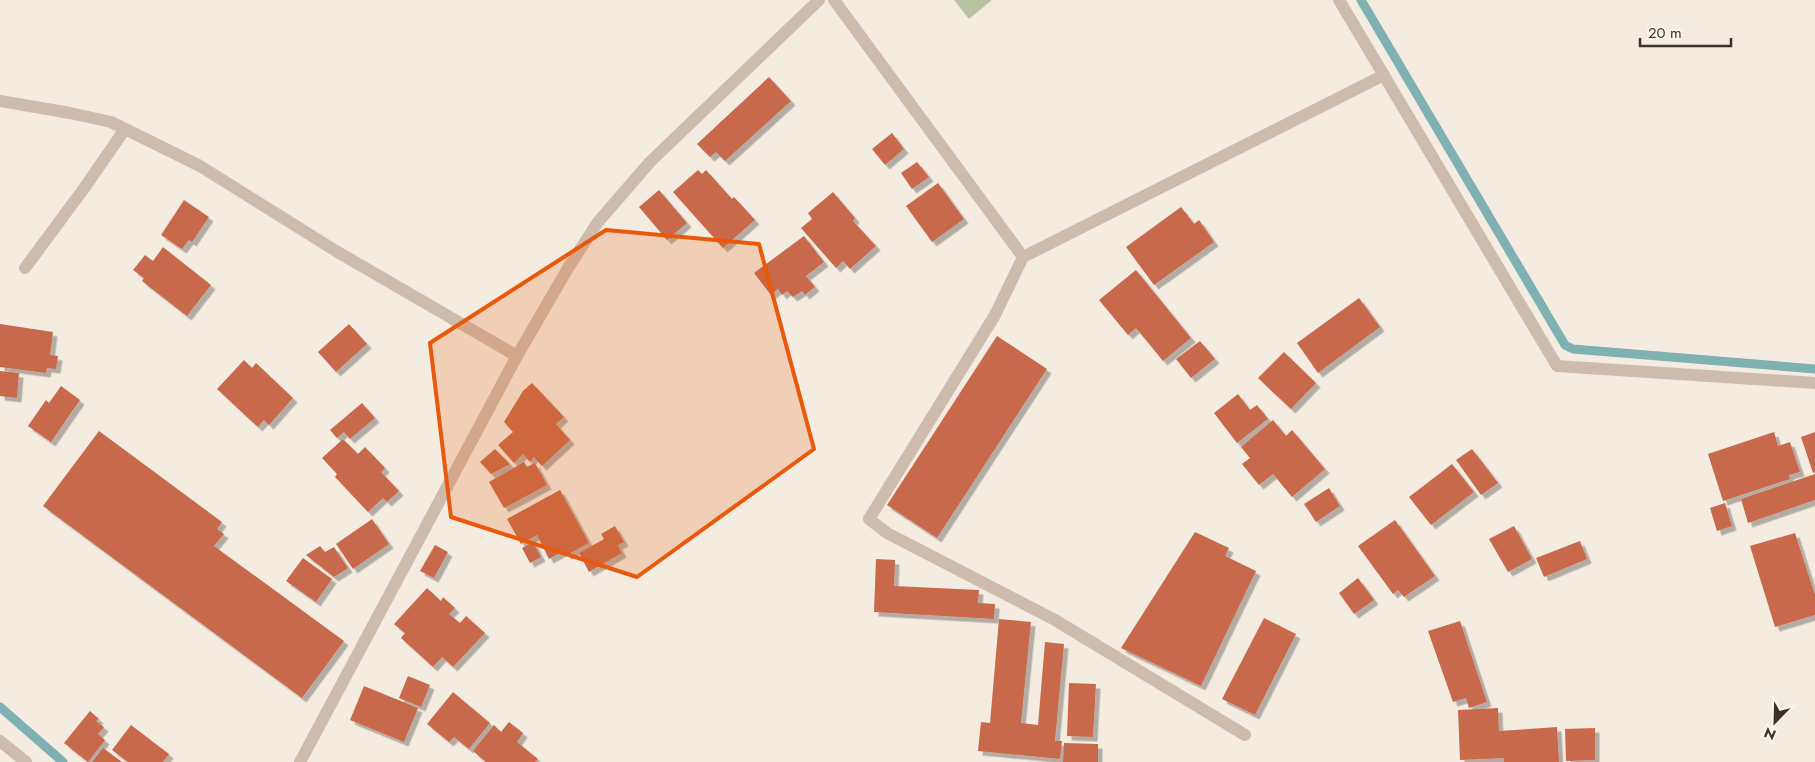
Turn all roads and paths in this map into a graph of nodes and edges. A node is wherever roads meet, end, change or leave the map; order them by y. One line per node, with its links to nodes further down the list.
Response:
1 (819, 0): 9 (street)
2 (834, 0): 7 (street)
3 (1339, 0): 4 (street)
4 (1384, 75): 7 (street); 10 (street)
5 (0, 102): 6 (street)
6 (125, 129): 8 (street); 9 (street)
7 (1023, 257): 11 (street)
8 (25, 268)
9 (517, 356): 14 (street)
10 (1815, 383)
11 (1245, 735)
12 (0, 741): 13 (street)
13 (26, 762)
14 (300, 762)

